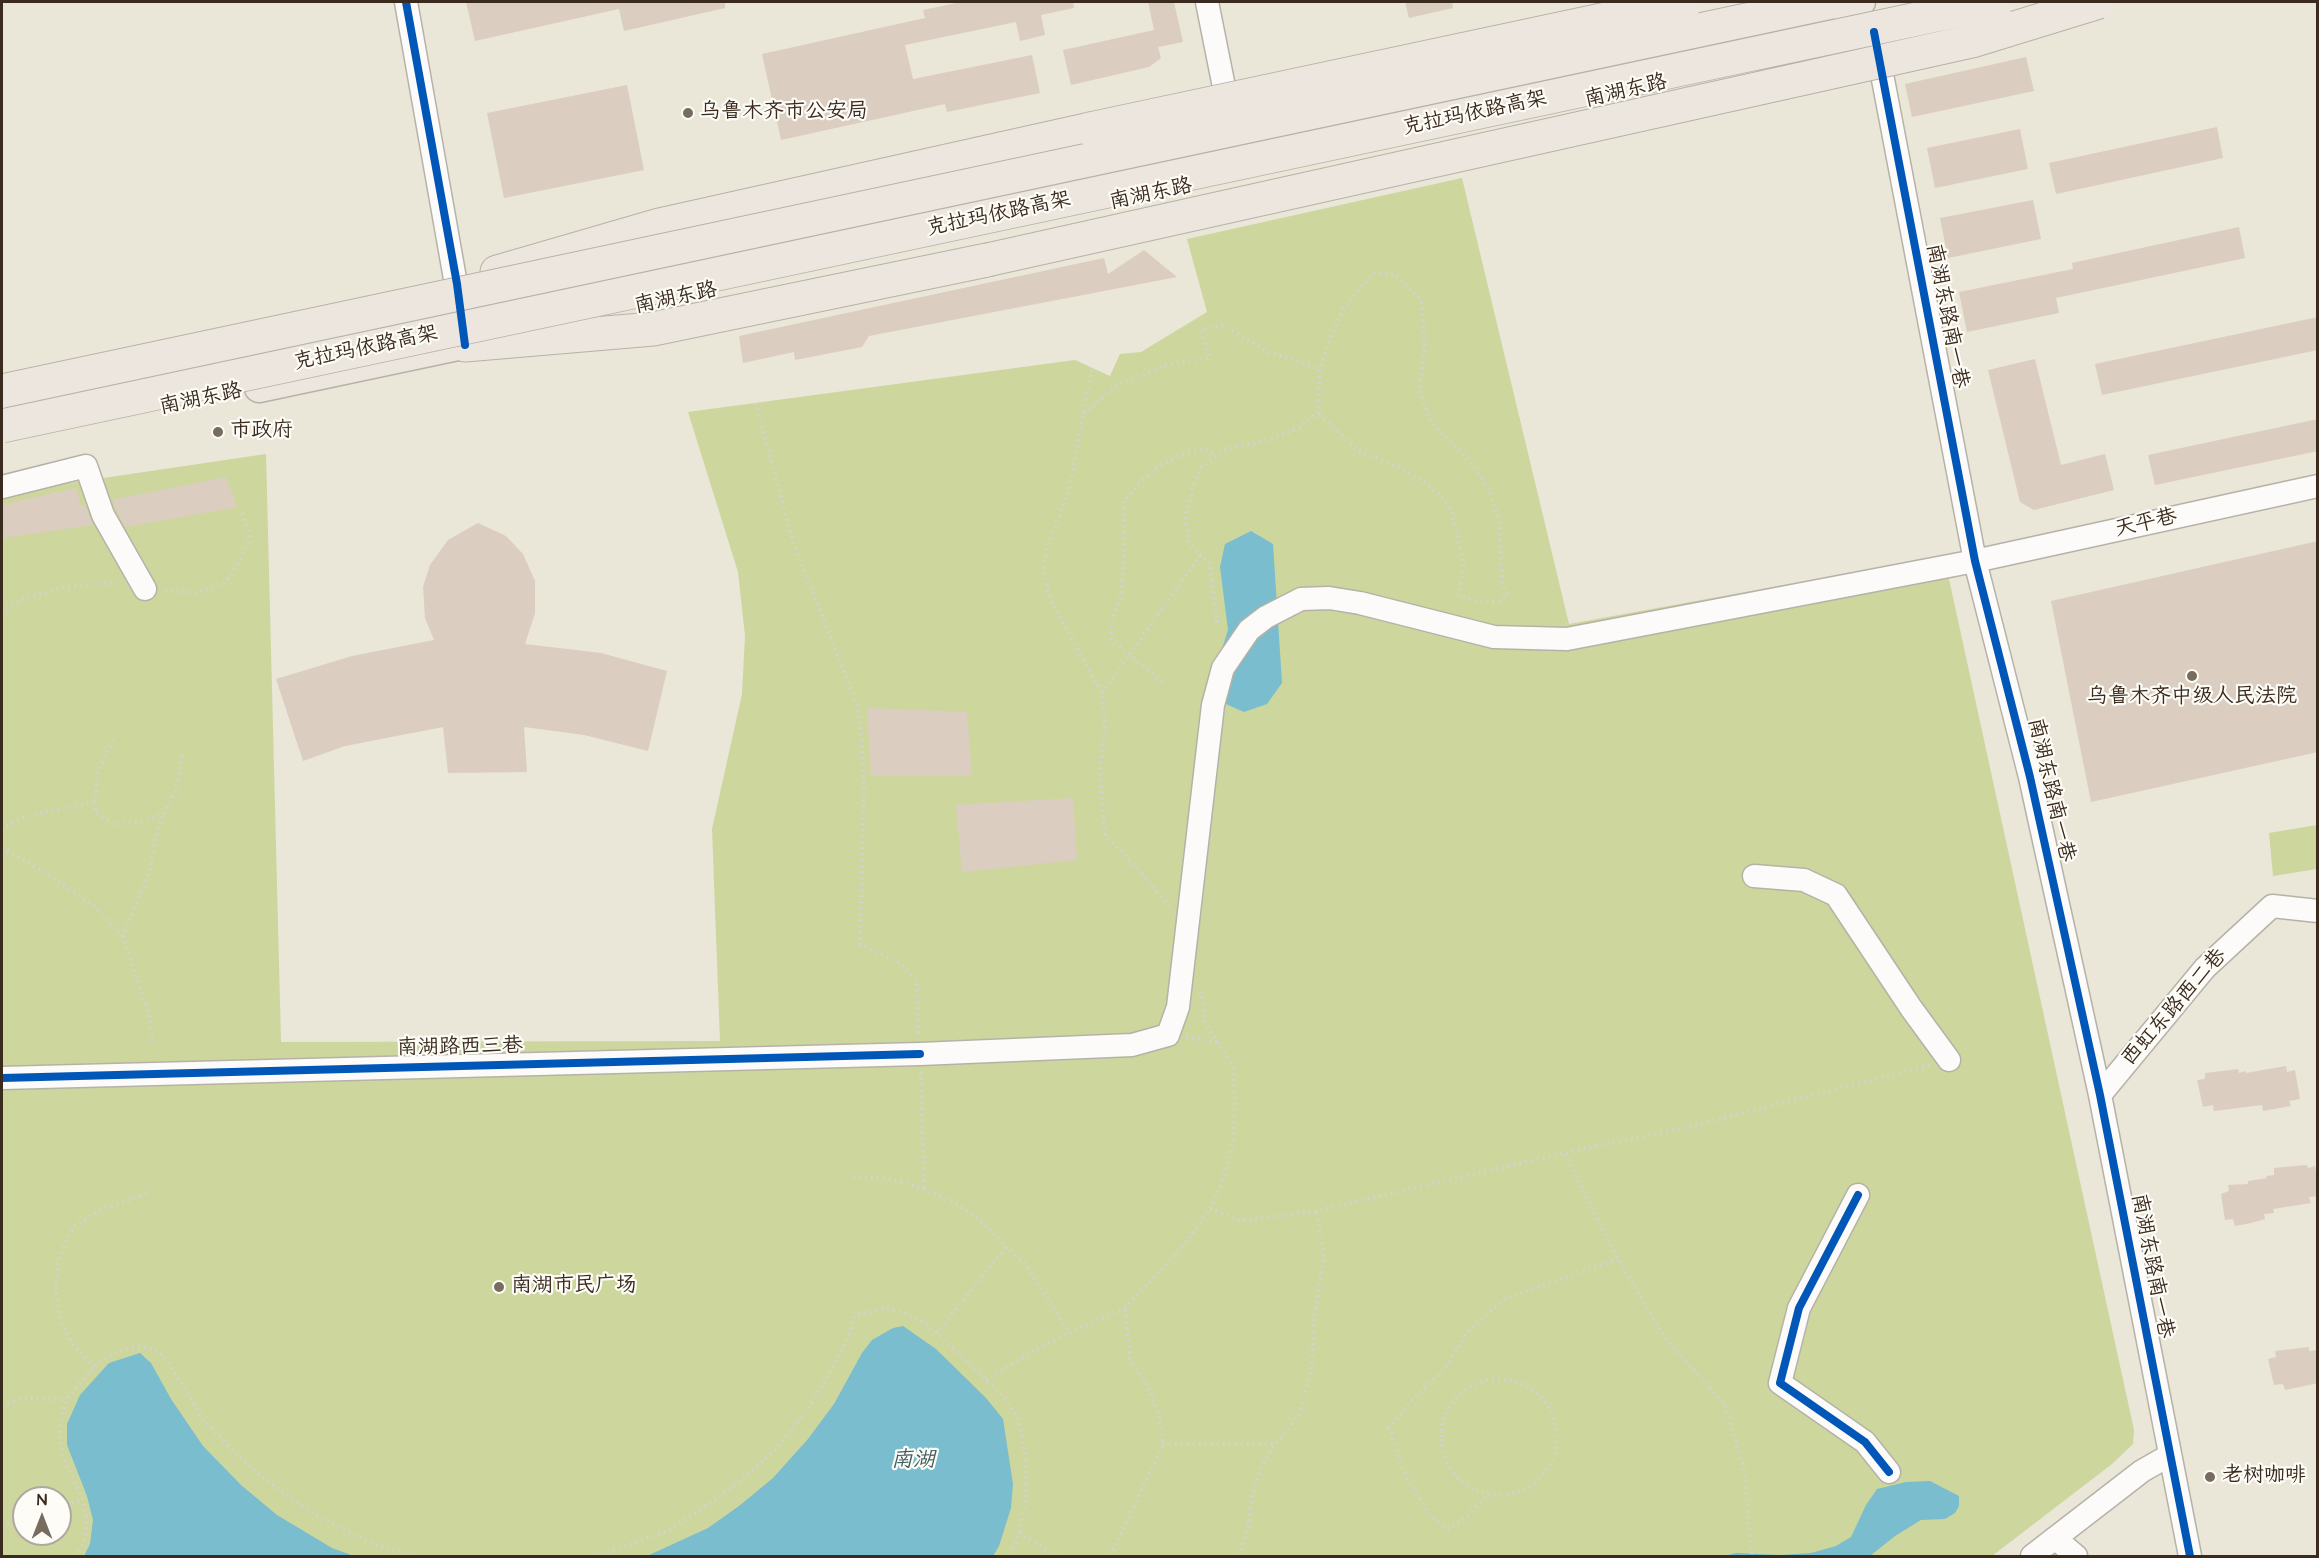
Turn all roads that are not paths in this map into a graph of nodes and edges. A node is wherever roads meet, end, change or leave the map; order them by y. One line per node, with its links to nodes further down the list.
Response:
1 (406, 2): 11 (street)
2 (1207, 2): 10 (street)
3 (1686, 2): 11 (highway, bridge)
4 (1831, 2): 13 (highway, 克拉玛依路高架, bridge)
5 (1861, 2): 10 (main road, 南湖东路)
6 (1997, 2): 14 (highway, 克拉玛依路高架, bridge)
7 (2018, 2): 9 (main road, 南湖东路)
8 (2099, 2): 12 (highway, bridge)
9 (1874, 32): 12 (main road, 南湖东路); 18 (street, 南湖东路南一巷)
10 (1234, 137): 11 (main road, 南湖东路)
11 (457, 284): 12 (street); 13 (main road, 南湖东路)
12 (465, 345): 15 (main road, 南湖东路)
13 (2, 391)
14 (2, 426)
15 (2, 442)
16 (2318, 486): 18 (street, 天平巷)
17 (2, 487): 19 (street)
18 (1975, 561): 22 (street, 天平巷); 25 (street, 南湖东路南一巷)
19 (145, 589)
20 (1754, 876): 23 (street)
21 (2318, 911): 25 (street, 西虹东路西二巷)
22 (1168, 1035): 24 (street, 南湖路西三巷)
23 (1949, 1060)
24 (2, 1078)
25 (2100, 1095): 27 (street, 南湖东路南一巷)
26 (1858, 1195): 28 (street)
27 (2170, 1455): 29 (street); 32 (street, 南湖东路南一巷)
28 (1889, 1472)
29 (2055, 1538): 30 (street); 31 (street)
30 (2032, 1557)
31 (2076, 1557)
32 (2190, 1557)

